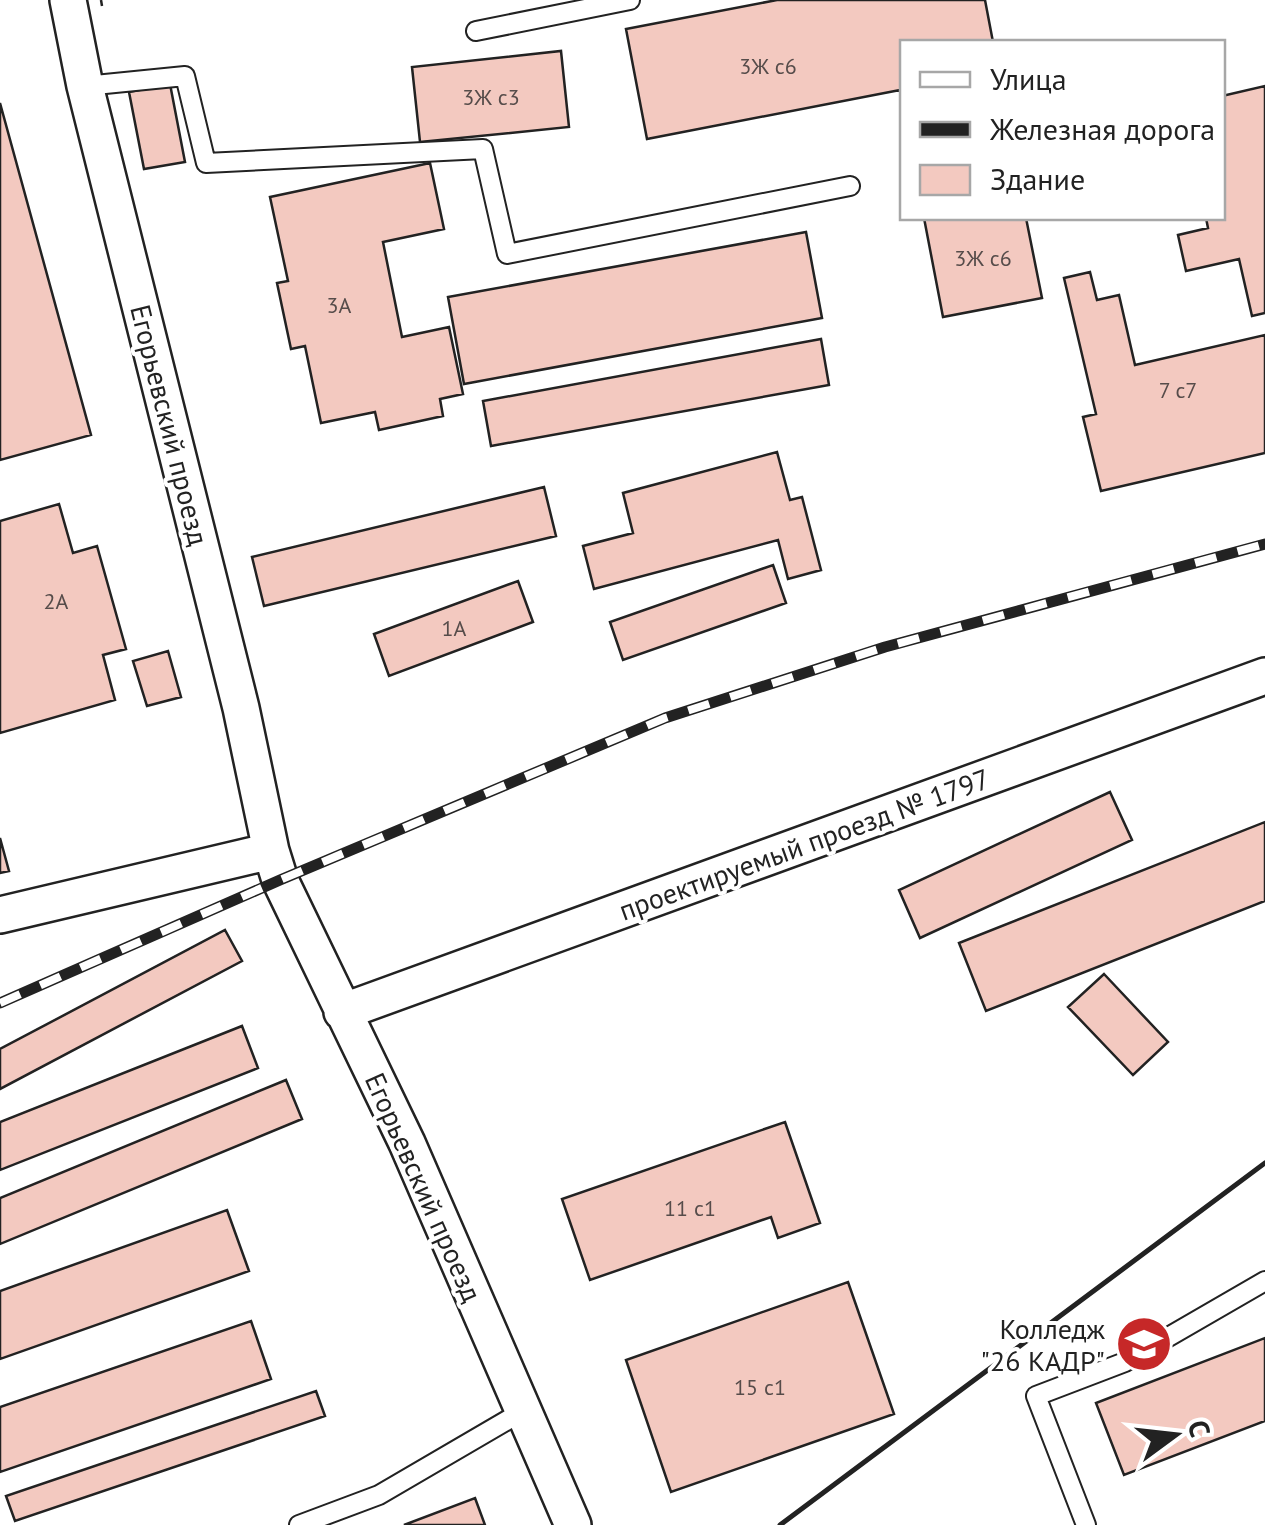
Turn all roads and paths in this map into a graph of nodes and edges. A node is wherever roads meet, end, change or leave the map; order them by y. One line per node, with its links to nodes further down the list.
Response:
1 (68, 0): 4 (street, Егорьевский проезд)
2 (630, 0): 3 (lane)
3 (476, 31)
4 (85, 86): 5 (lane); 7 (street, Егорьевский проезд)
5 (850, 186)
6 (1265, 676): 9 (street, проектируемый проезд № 1797)
7 (271, 851): 8 (street); 9 (street, Егорьевский проезд)
8 (0, 915)
9 (342, 1012): 11 (street, Егорьевский проезд)
10 (1265, 1281): 14 (lane)
11 (523, 1410): 12 (lane); 13 (street, Егорьевский проезд)
12 (299, 1525)
13 (572, 1525)
14 (1086, 1525)

